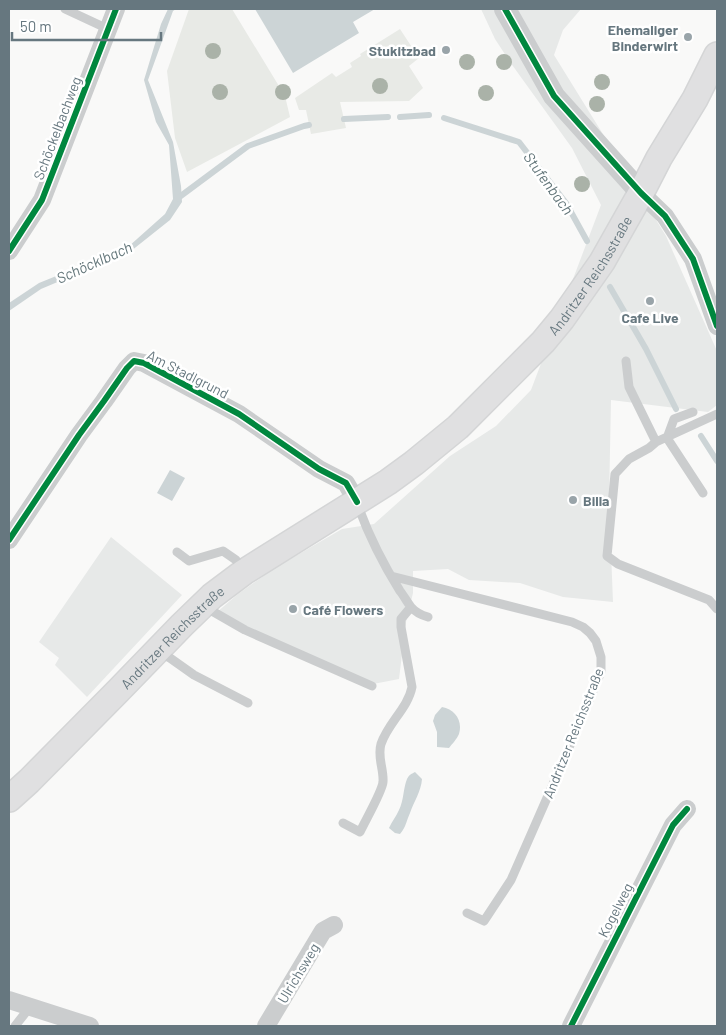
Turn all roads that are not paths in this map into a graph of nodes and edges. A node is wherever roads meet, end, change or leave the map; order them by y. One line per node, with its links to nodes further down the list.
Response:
1 (65, 9): 4 (lane)
2 (116, 9): 4 (street, Schöckelbachweg)
3 (504, 9): 6 (street)
4 (108, 29): 7 (street, Schöckelbachweg)
5 (717, 55): 6 (main road, Andritzer Reichsstraße)
6 (641, 193): 8 (street); 15 (main road, Andritzer Reichsstraße)
7 (9, 251)
8 (717, 326)
9 (626, 361): 13 (lane)
10 (692, 412): 12 (lane)
11 (717, 414): 12 (lane)
12 (667, 438): 13 (lane); 14 (lane)
13 (656, 442): 22 (lane)
14 (703, 493)
15 (356, 502): 16 (street, Am Stadlgrund); 18 (main road, Andritzer Reichsstraße); 19 (lane)
16 (9, 540)
17 (177, 552): 18 (lane)
18 (244, 572): 20 (main road, Andritzer Reichsstraße)
19 (391, 576): 21 (lane); 30 (lane, Andritzer Reichsstraße)
20 (202, 606): 24 (main road, Andritzer Reichsstraße); 25 (lane)
21 (411, 607): 23 (lane); 29 (lane)
22 (717, 609)
23 (428, 617)
24 (158, 650): 26 (lane); 27 (main road, Andritzer Reichsstraße)
25 (372, 686)
26 (248, 703)
27 (9, 799)
28 (687, 809): 37 (street, Kogelweg)
29 (343, 823)
30 (468, 912)
31 (334, 925): 36 (street, Ulrichsweg)
32 (9, 1000): 33 (street)
33 (30, 1007): 34 (lane); 35 (street)
34 (15, 1026)
35 (90, 1026)
36 (266, 1026)
37 (570, 1026)

